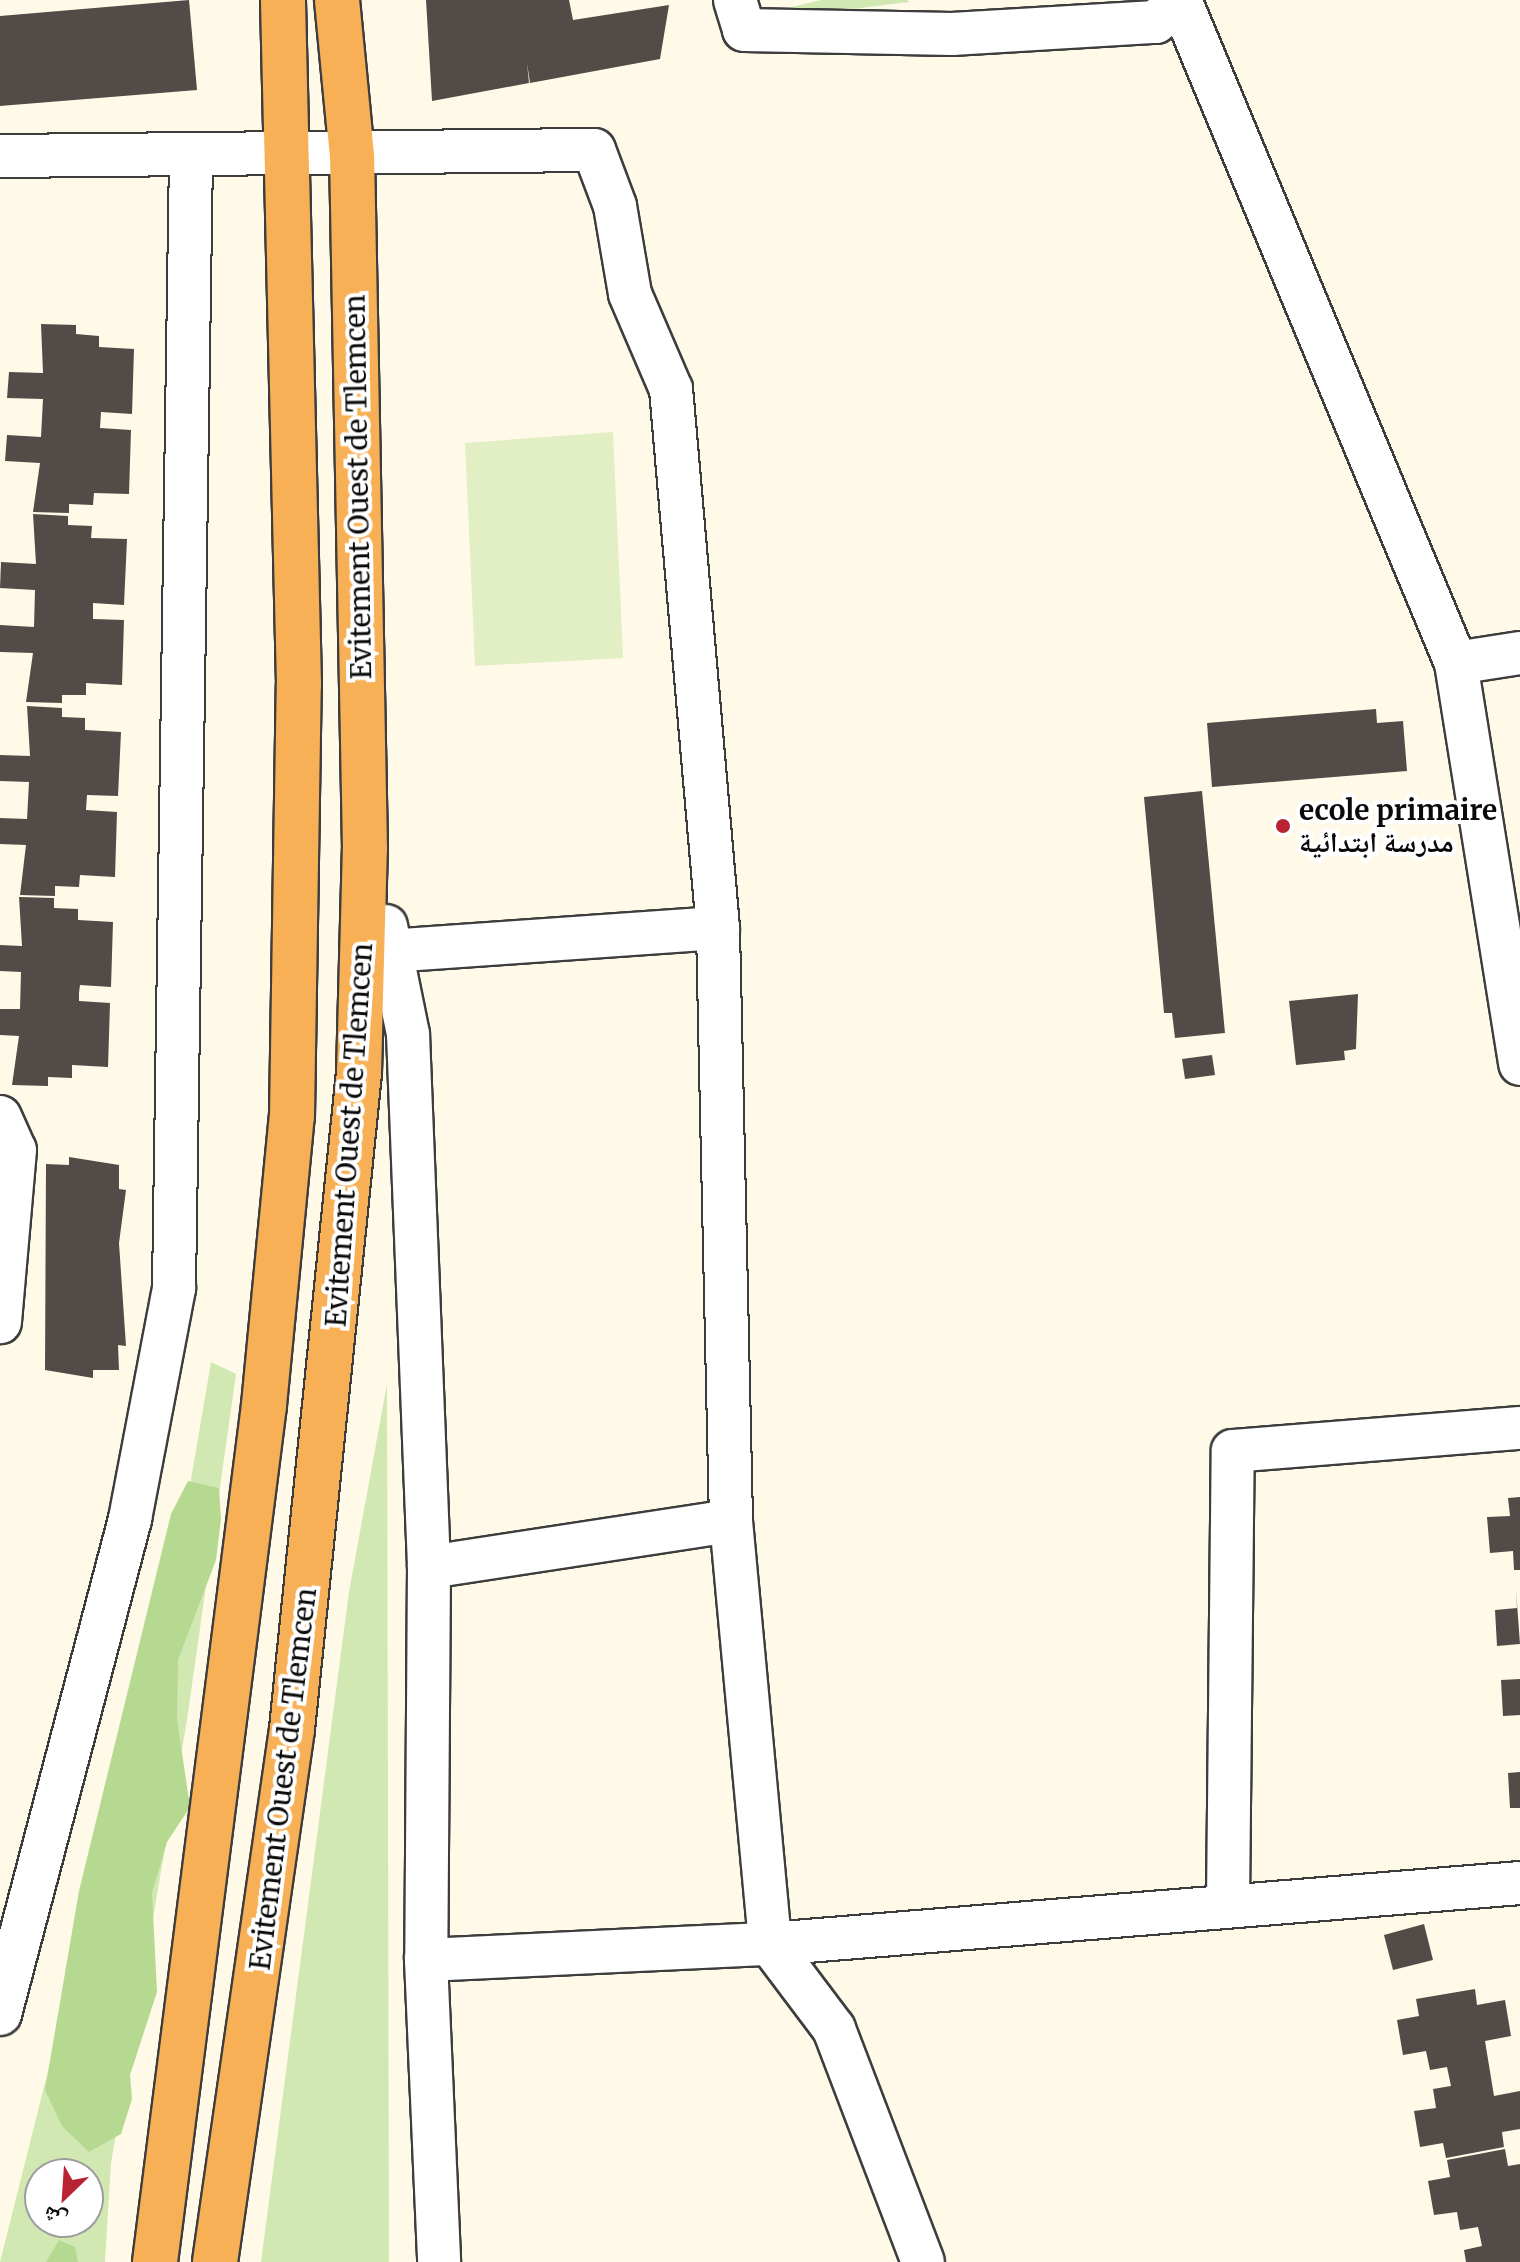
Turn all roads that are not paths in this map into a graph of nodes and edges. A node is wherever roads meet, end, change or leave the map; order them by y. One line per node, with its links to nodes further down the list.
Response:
1 (283, 0): 8 (highway, Evitement Ouest de Tlemcen)
2 (337, 0): 7 (highway, Evitement Ouest de Tlemcen)
3 (735, 0): 4 (street)
4 (947, 17): 10 (street)
5 (191, 155): 6 (street); 8 (street); 25 (street)
6 (0, 156)
7 (352, 156): 8 (street); 11 (highway, Evitement Ouest de Tlemcen); 12 (street)
8 (287, 157): 26 (highway, Evitement Ouest de Tlemcen)
9 (1520, 653): 10 (street)
10 (1456, 663): 14 (street)
11 (365, 849): 13 (street); 27 (highway, Evitement Ouest de Tlemcen)
12 (718, 928): 13 (street); 19 (street)
13 (392, 951): 20 (street)
14 (1520, 1064)
15 (0, 1117): 16 (street)
16 (2, 1267): 17 (street)
17 (0, 1322)
18 (1520, 1428): 22 (street)
19 (731, 1521): 20 (street); 23 (street)
20 (429, 1567): 24 (street)
21 (1520, 1883): 22 (street)
22 (1228, 1902): 23 (street)
23 (770, 1944): 24 (street); 29 (street)
24 (426, 1960): 28 (street)
25 (0, 2014)
26 (155, 2262)
27 (215, 2262)
28 (439, 2262)
29 (923, 2262)

